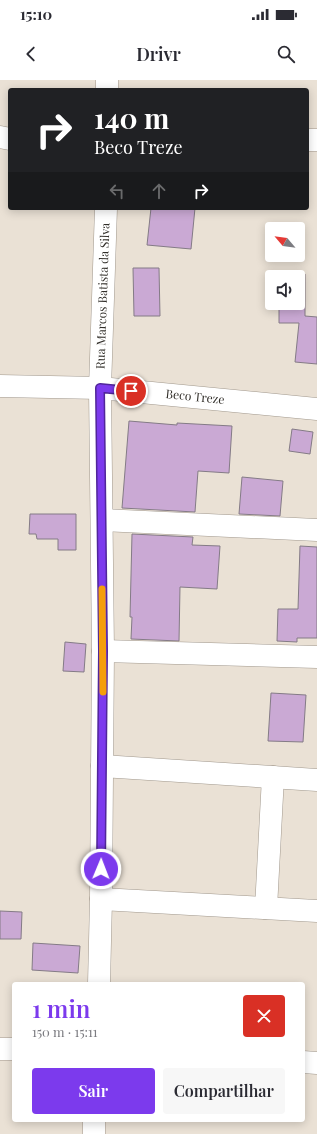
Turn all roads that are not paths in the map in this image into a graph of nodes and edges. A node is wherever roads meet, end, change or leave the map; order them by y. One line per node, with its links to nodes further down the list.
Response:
1 (106, 210): 3 (street, Rua Marcos Batista da Silva)
2 (0, 386): 3 (street, Beco Treze)
3 (100, 388): 4 (street, Beco Treze); 5 (street, Rua Marcos Batista da Silva)
4 (317, 409)
5 (102, 520): 6 (street); 7 (street, Rua Marcos Batista da Silva)
6 (317, 530)
7 (103, 651): 8 (street); 9 (street, Rua Marcos Batista da Silva)
8 (317, 657)
9 (102, 766): 10 (street); 12 (street, Rua Marcos Batista da Silva)
10 (273, 777): 11 (street); 13 (street)
11 (317, 780)
12 (101, 899): 13 (street); 15 (street, Rua Marcos Batista da Silva)
13 (266, 908): 14 (street)
14 (317, 910)
15 (99, 982)
16 (0, 1049): 17 (street)
17 (12, 1049)
18 (305, 1062): 19 (street)
19 (317, 1063)
20 (94, 1122): 21 (street)
21 (94, 1134)

